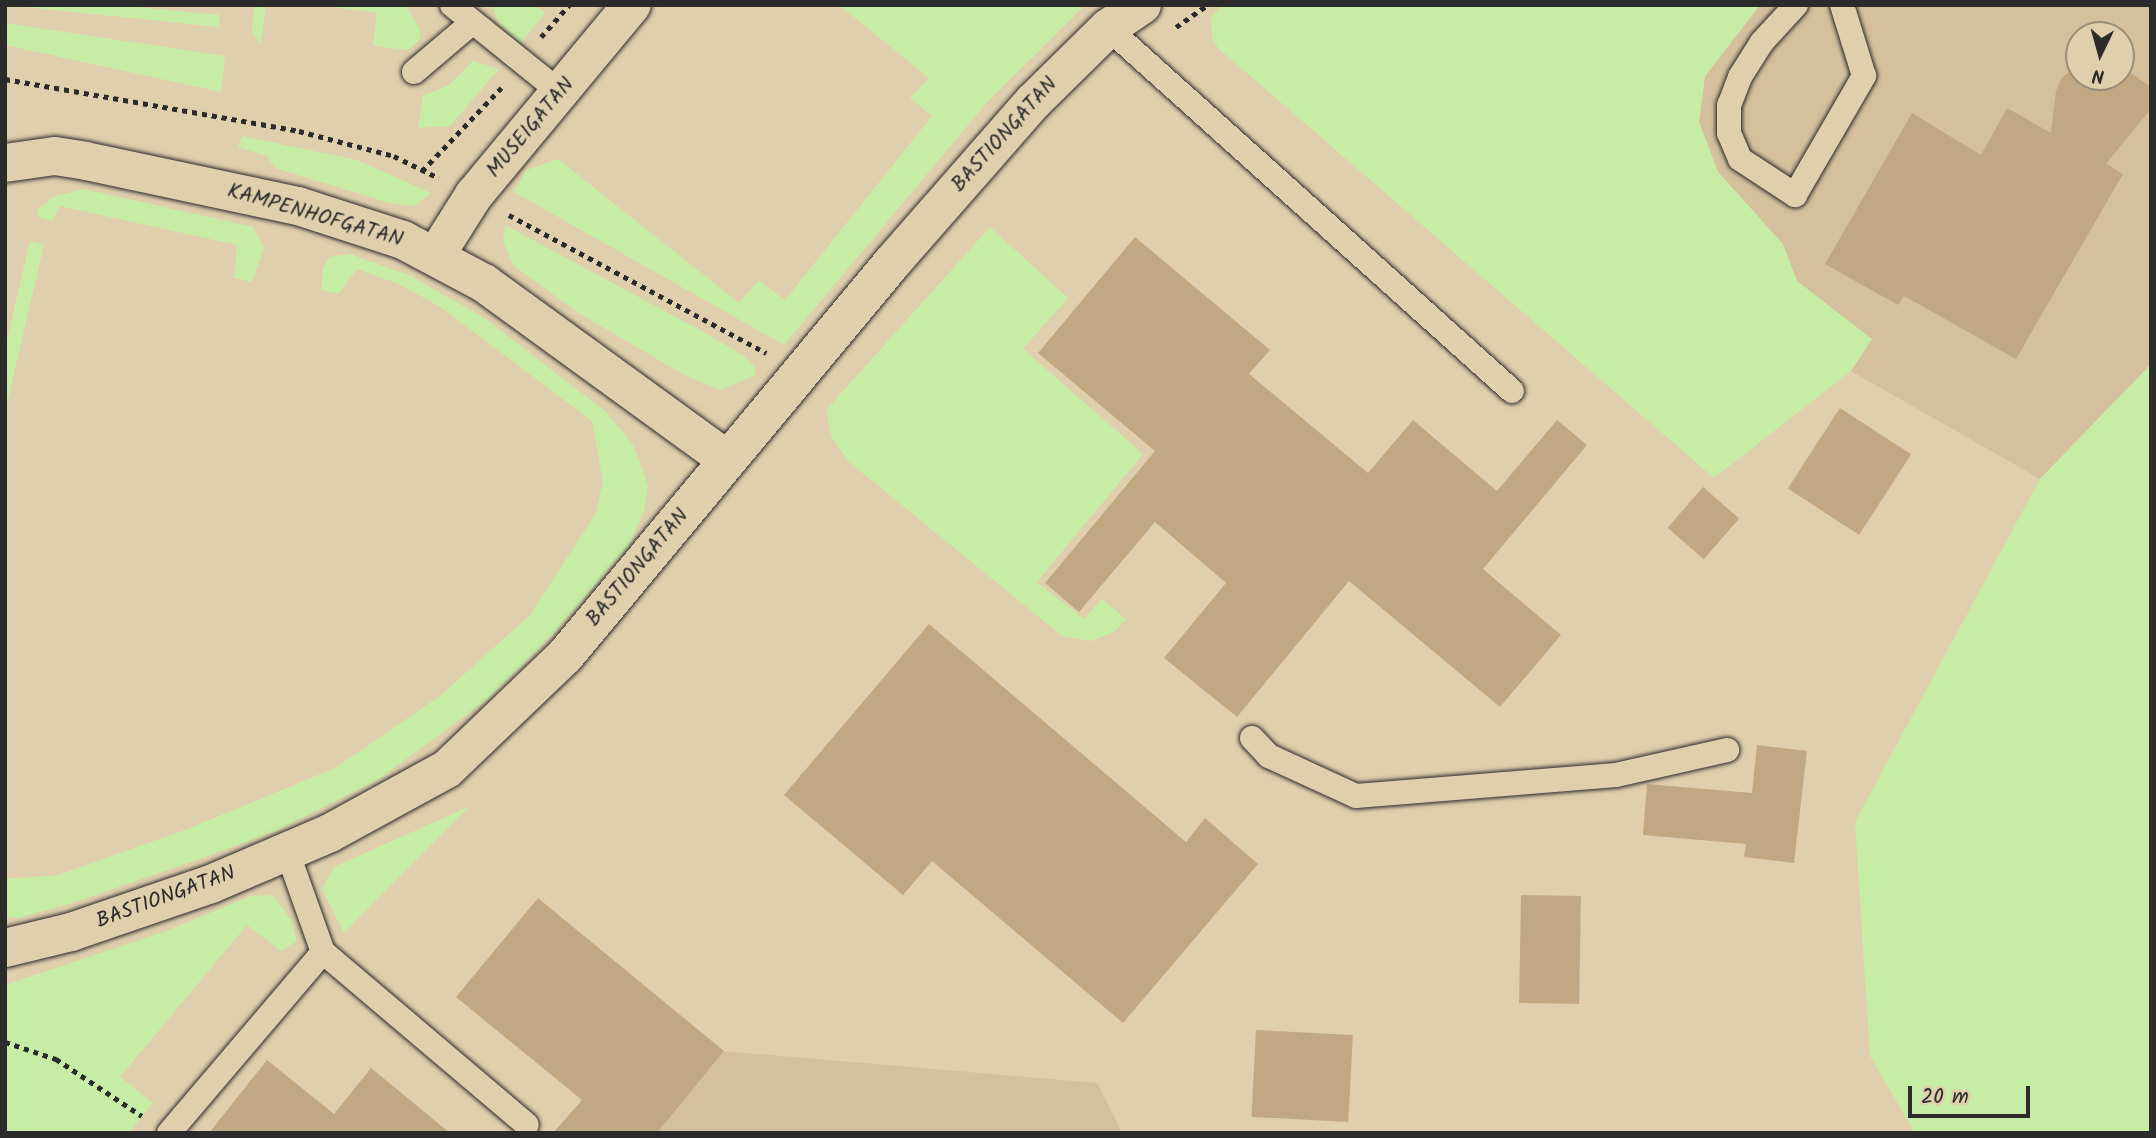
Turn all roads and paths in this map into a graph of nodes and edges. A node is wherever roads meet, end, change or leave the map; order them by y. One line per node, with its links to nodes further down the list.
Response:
1 (452, 5): 7 (lane)
2 (569, 5): 9 (path)
3 (632, 5): 12 (main road, MUSEIGATAN)
4 (1142, 5): 8 (main road, BASTIONGATAN)
5 (1796, 5): 6 (lane)
6 (1842, 5)
7 (473, 22): 9 (lane); 10 (lane)
8 (1108, 28): 18 (lane); 19 (main road, BASTIONGATAN)
9 (521, 62): 12 (lane); 14 (path)
10 (414, 72)
11 (5, 79): 14 (path)
12 (561, 93): 15 (main road, MUSEIGATAN)
13 (5, 163): 16 (main road, KAMPENHOFGATAN)
14 (422, 171): 15 (path)
15 (474, 195): 16 (main road, MUSEIGATAN); 17 (path)
16 (436, 255): 19 (main road, KAMPENHOFGATAN)
17 (766, 353)
18 (1512, 391)
19 (728, 460): 22 (main road, BASTIONGATAN)
20 (1252, 738): 21 (lane)
21 (1727, 750)
22 (287, 852): 23 (main road, BASTIONGATAN); 24 (lane)
23 (5, 948)
24 (323, 952): 27 (lane); 28 (lane)
25 (5, 1042): 26 (path)
26 (144, 1117)
27 (527, 1125)
28 (169, 1133)

